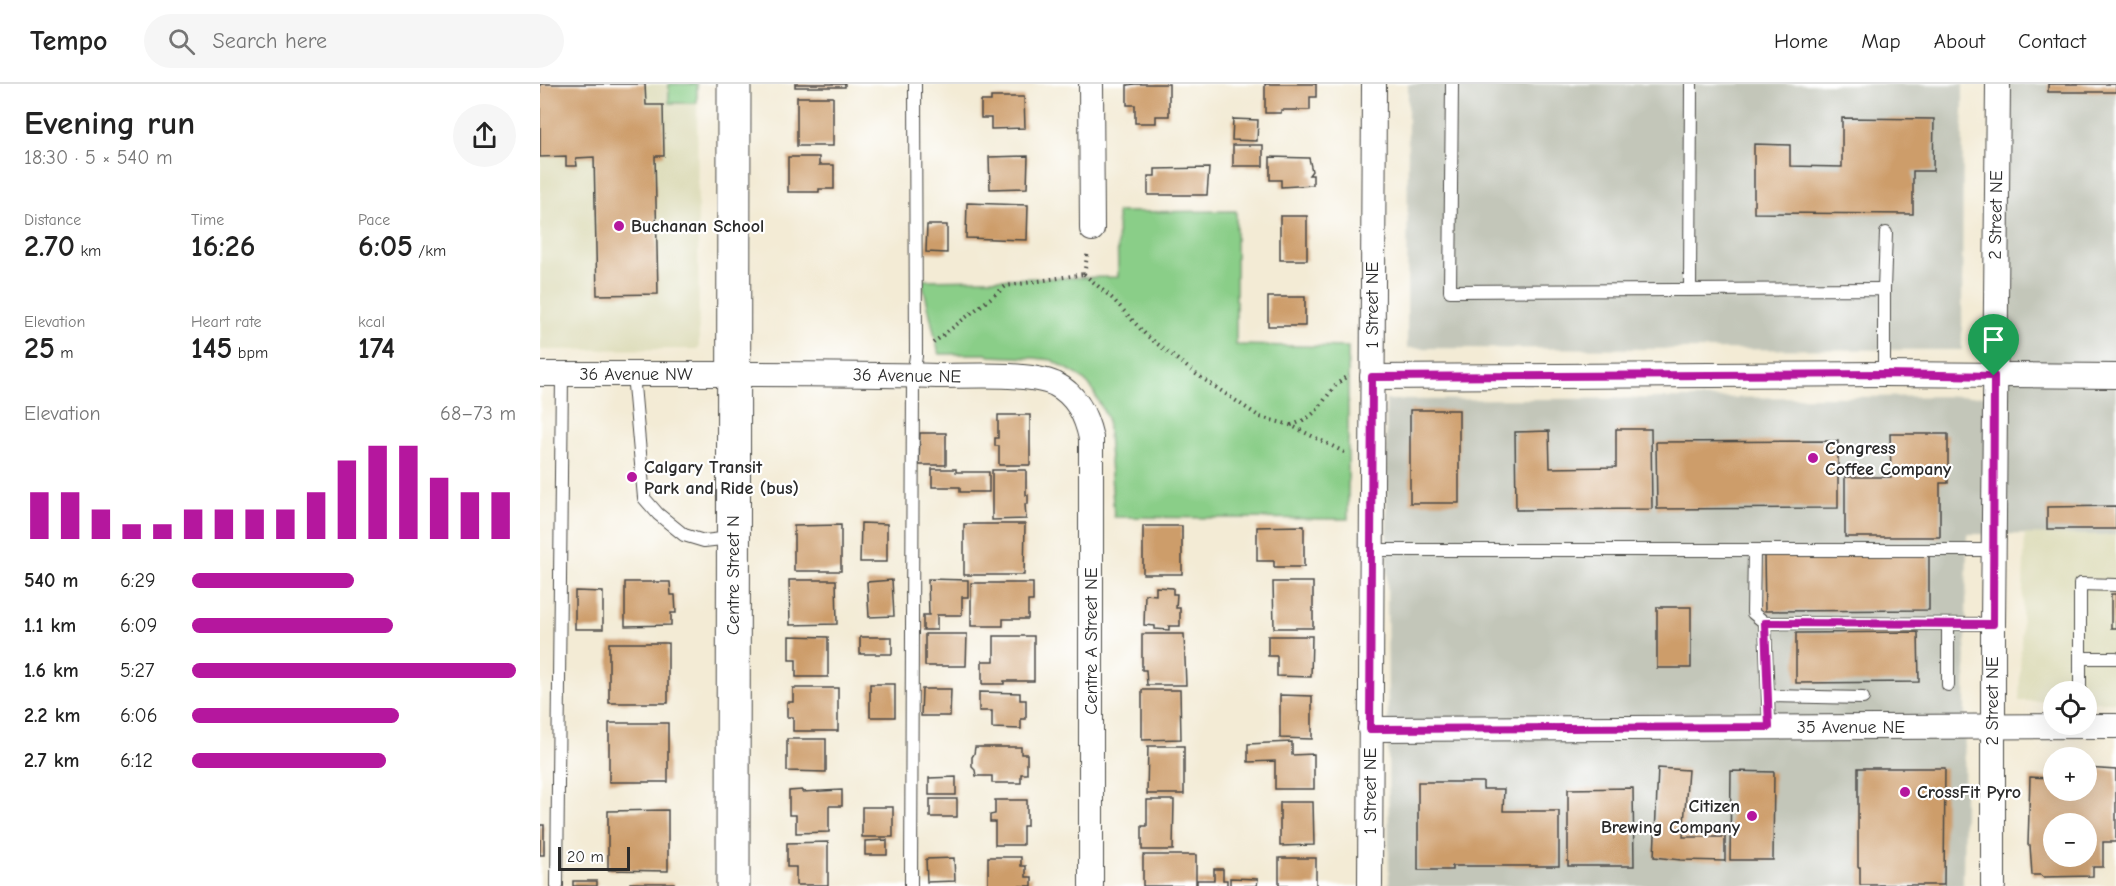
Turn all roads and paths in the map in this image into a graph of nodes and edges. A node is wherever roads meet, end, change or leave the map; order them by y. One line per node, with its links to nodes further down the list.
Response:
1 (734, 84): 16 (main road, Centre Street N)
2 (915, 84): 12 (lane)
3 (1091, 84): 8 (street)
4 (1374, 84): 17 (street, 1 Street NE)
5 (1452, 84): 11 (lane)
6 (1691, 84): 11 (lane)
7 (1998, 84): 18 (street, 2 Street NE)
8 (1092, 229)
9 (1886, 233): 10 (lane)
10 (1884, 289): 11 (lane); 14 (lane)
11 (1690, 290)
12 (914, 366): 16 (street, 36 Avenue NE); 20 (street, 36 Avenue NE); 21 (path); 45 (lane)
13 (551, 374): 15 (street, 36 Avenue NW); 43 (lane)
14 (1884, 374): 17 (street); 18 (street)
15 (633, 375): 16 (street, 36 Avenue NW); 23 (lane)
16 (733, 375): 23 (main road, Centre Street N)
17 (1361, 376): 21 (path); 24 (street, 1 Street NE)
18 (1994, 376): 19 (street); 26 (street, 2 Street NE)
19 (2116, 376)
20 (1075, 399): 46 (street, Centre A Street NE)
21 (1290, 425): 22 (path)
22 (1350, 455)
23 (734, 538): 44 (main road, Centre Street N)
24 (1371, 550): 25 (lane); 42 (street, 1 Street NE)
25 (1754, 550): 26 (lane); 28 (lane)
26 (1993, 550): 30 (street, 2 Street NE)
27 (2116, 585): 31 (lane)
28 (1765, 623): 29 (lane); 35 (lane)
29 (1948, 624): 30 (lane); 34 (lane)
30 (1993, 624): 39 (street, 2 Street NE)
31 (2080, 658): 32 (lane); 33 (lane)
32 (2116, 658)
33 (2080, 681)
34 (1948, 685)
35 (1768, 696): 36 (lane); 41 (lane)
36 (1863, 699)
37 (2043, 725): 39 (street, 35 Avenue NE)
38 (2097, 725): 40 (street, 35 Avenue NE)
39 (1992, 726): 41 (street, 35 Avenue NE); 48 (street, 2 Street NE)
40 (2116, 726)
41 (1769, 727): 42 (street, 35 Avenue NE)
42 (1370, 729): 47 (street, 1 Street NE)
43 (557, 886)
44 (733, 886)
45 (911, 886)
46 (1091, 886)
47 (1370, 886)
48 (1994, 886)

